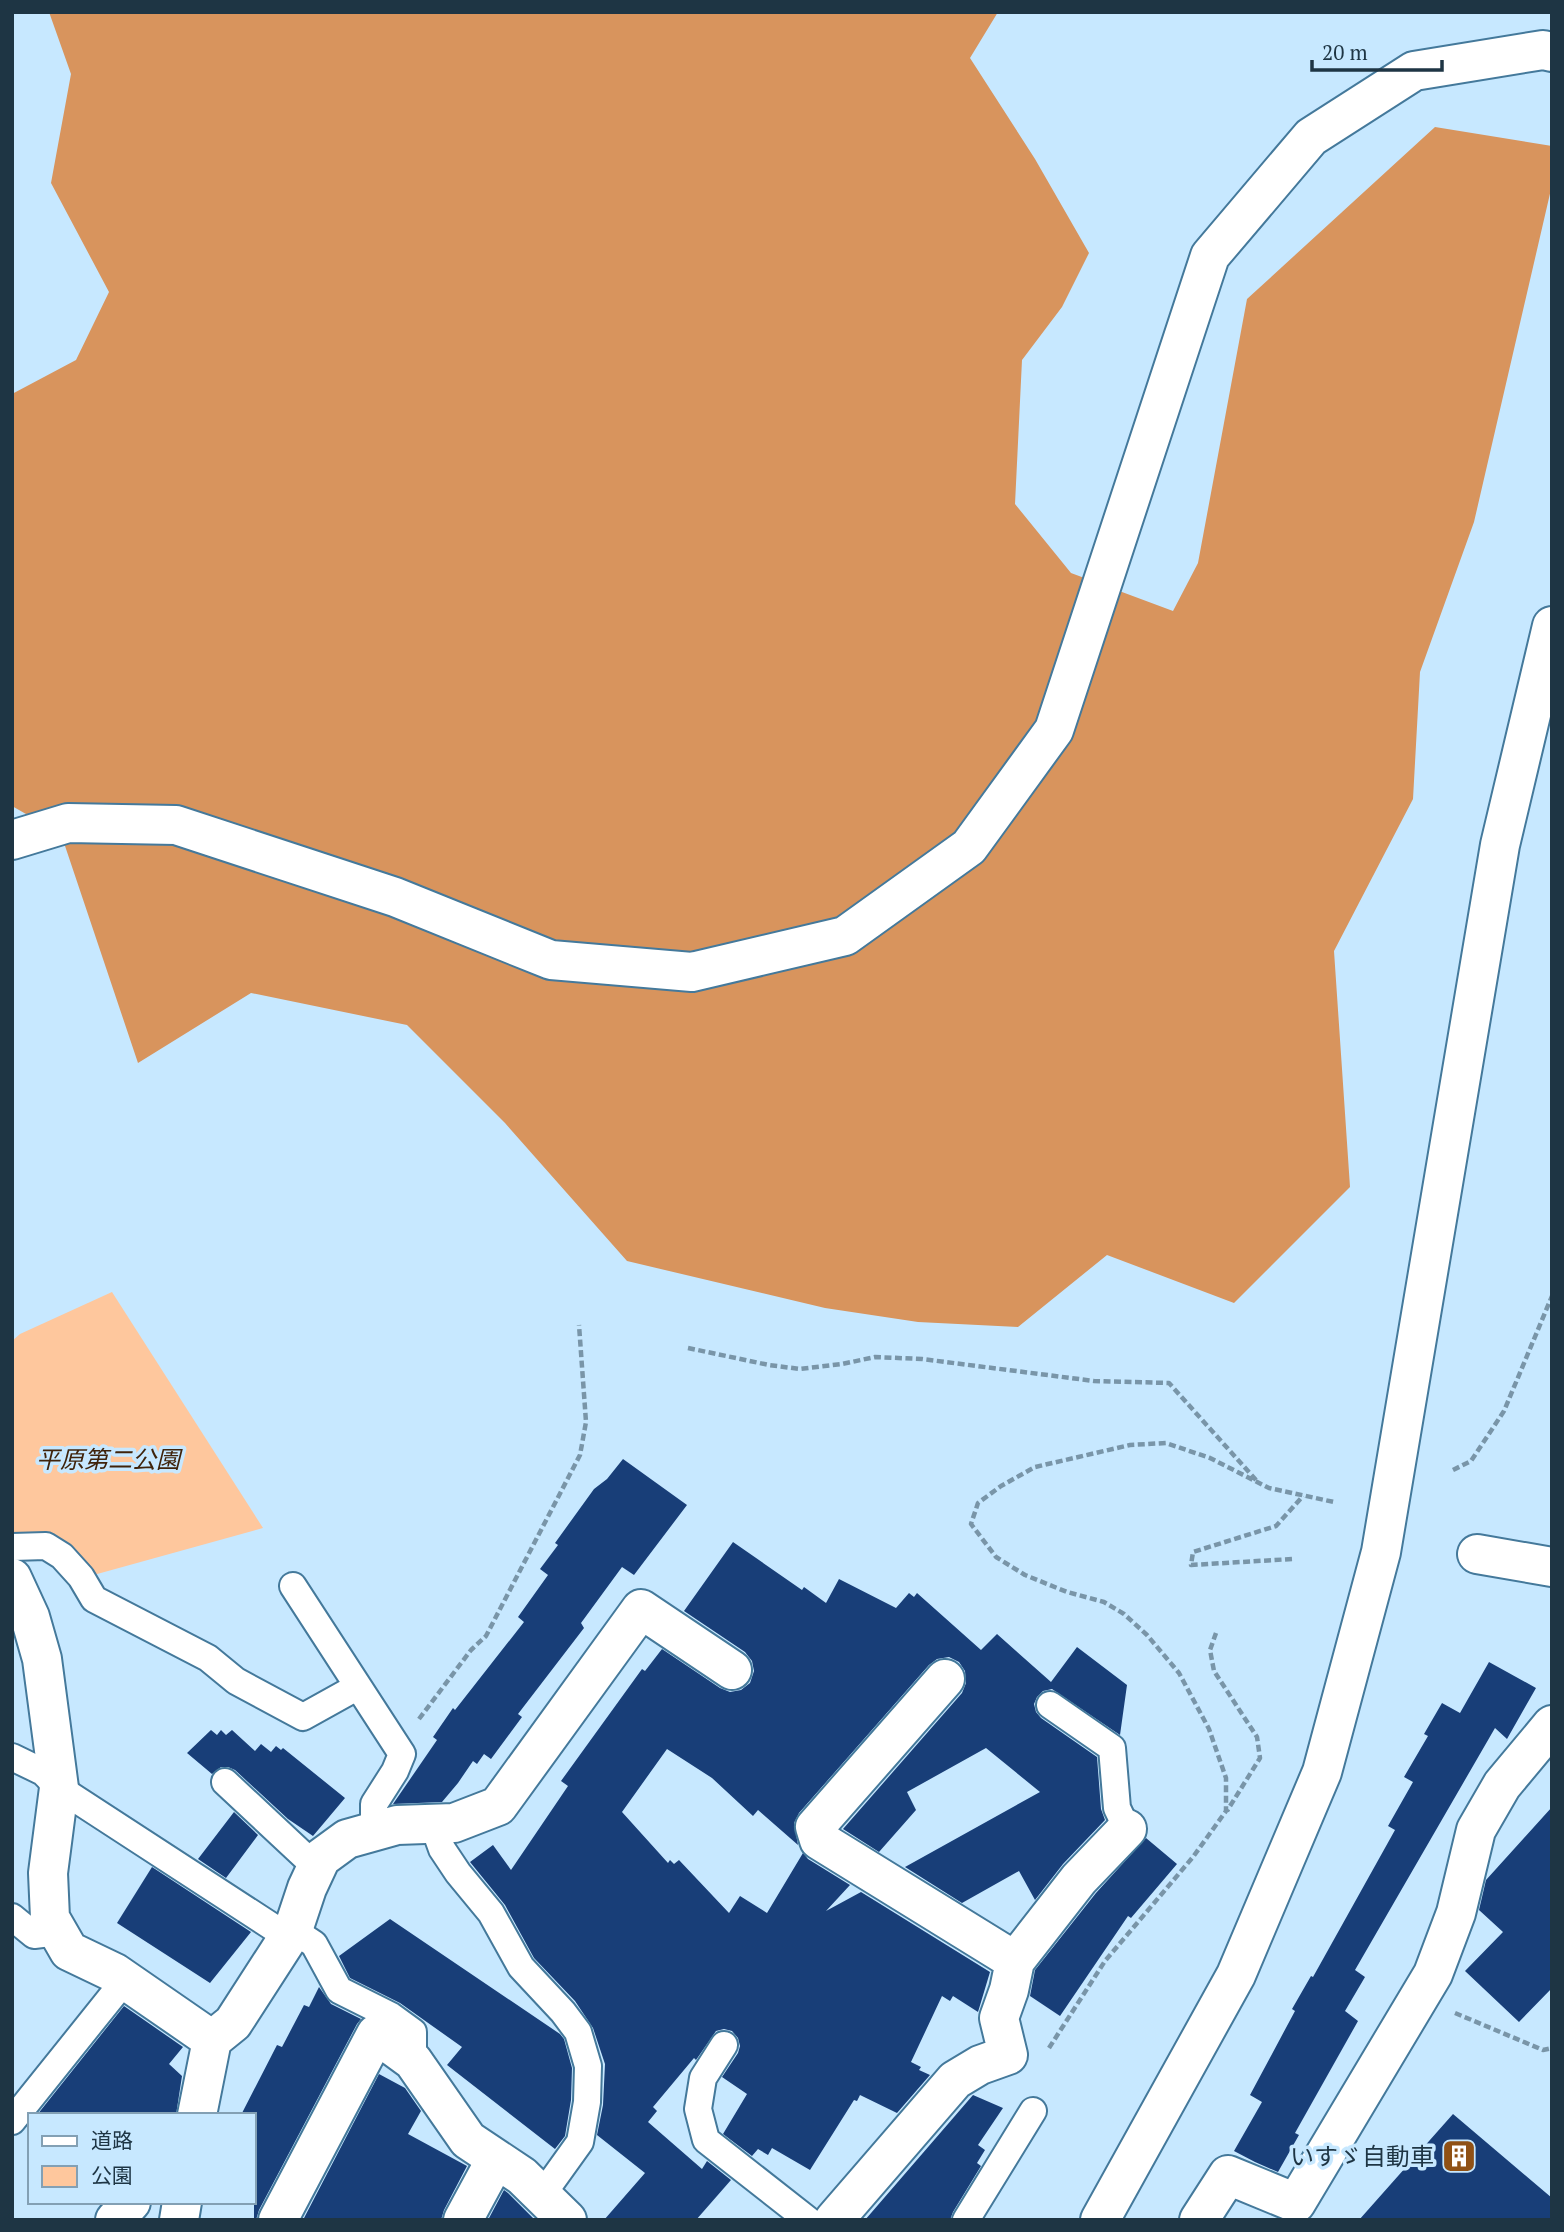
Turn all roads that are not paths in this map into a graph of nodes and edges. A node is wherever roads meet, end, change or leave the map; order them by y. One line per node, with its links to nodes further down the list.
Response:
1 (1552, 52): 3 (street)
2 (1552, 626): 41 (street)
3 (12, 840)
4 (12, 1547): 11 (lane)
5 (1477, 1554): 6 (street)
6 (1552, 1567)
7 (12, 1578): 16 (street)
8 (293, 1586): 11 (lane)
9 (732, 1670): 17 (street)
10 (945, 1679): 24 (street)
11 (357, 1688): 19 (lane)
12 (1050, 1706): 18 (lane)
13 (1552, 1725): 42 (street)
14 (12, 1757): 16 (lane)
15 (225, 1782): 20 (lane)
16 (60, 1788): 22 (street); 23 (lane)
17 (433, 1824): 19 (street); 34 (lane)
18 (1127, 1829): 24 (street)
19 (374, 1831): 20 (street)
20 (317, 1868): 23 (street)
21 (12, 1917): 22 (lane)
22 (58, 1932): 25 (street)
23 (290, 1933): 26 (street); 28 (lane)
24 (1015, 1961): 39 (street)
25 (125, 1980): 26 (street); 31 (lane)
26 (212, 2040): 30 (street)
27 (724, 2045): 38 (lane)
28 (413, 2061): 32 (street); 36 (street)
29 (1033, 2110): 40 (lane)
30 (197, 2113)
31 (12, 2121)
32 (496, 2158): 34 (street); 37 (street)
33 (129, 2204): 35 (street)
34 (555, 2208)
35 (115, 2220)
36 (278, 2220)
37 (464, 2220)
38 (808, 2220)
39 (834, 2220)
40 (966, 2220)
41 (1100, 2220)
42 (1199, 2220)

